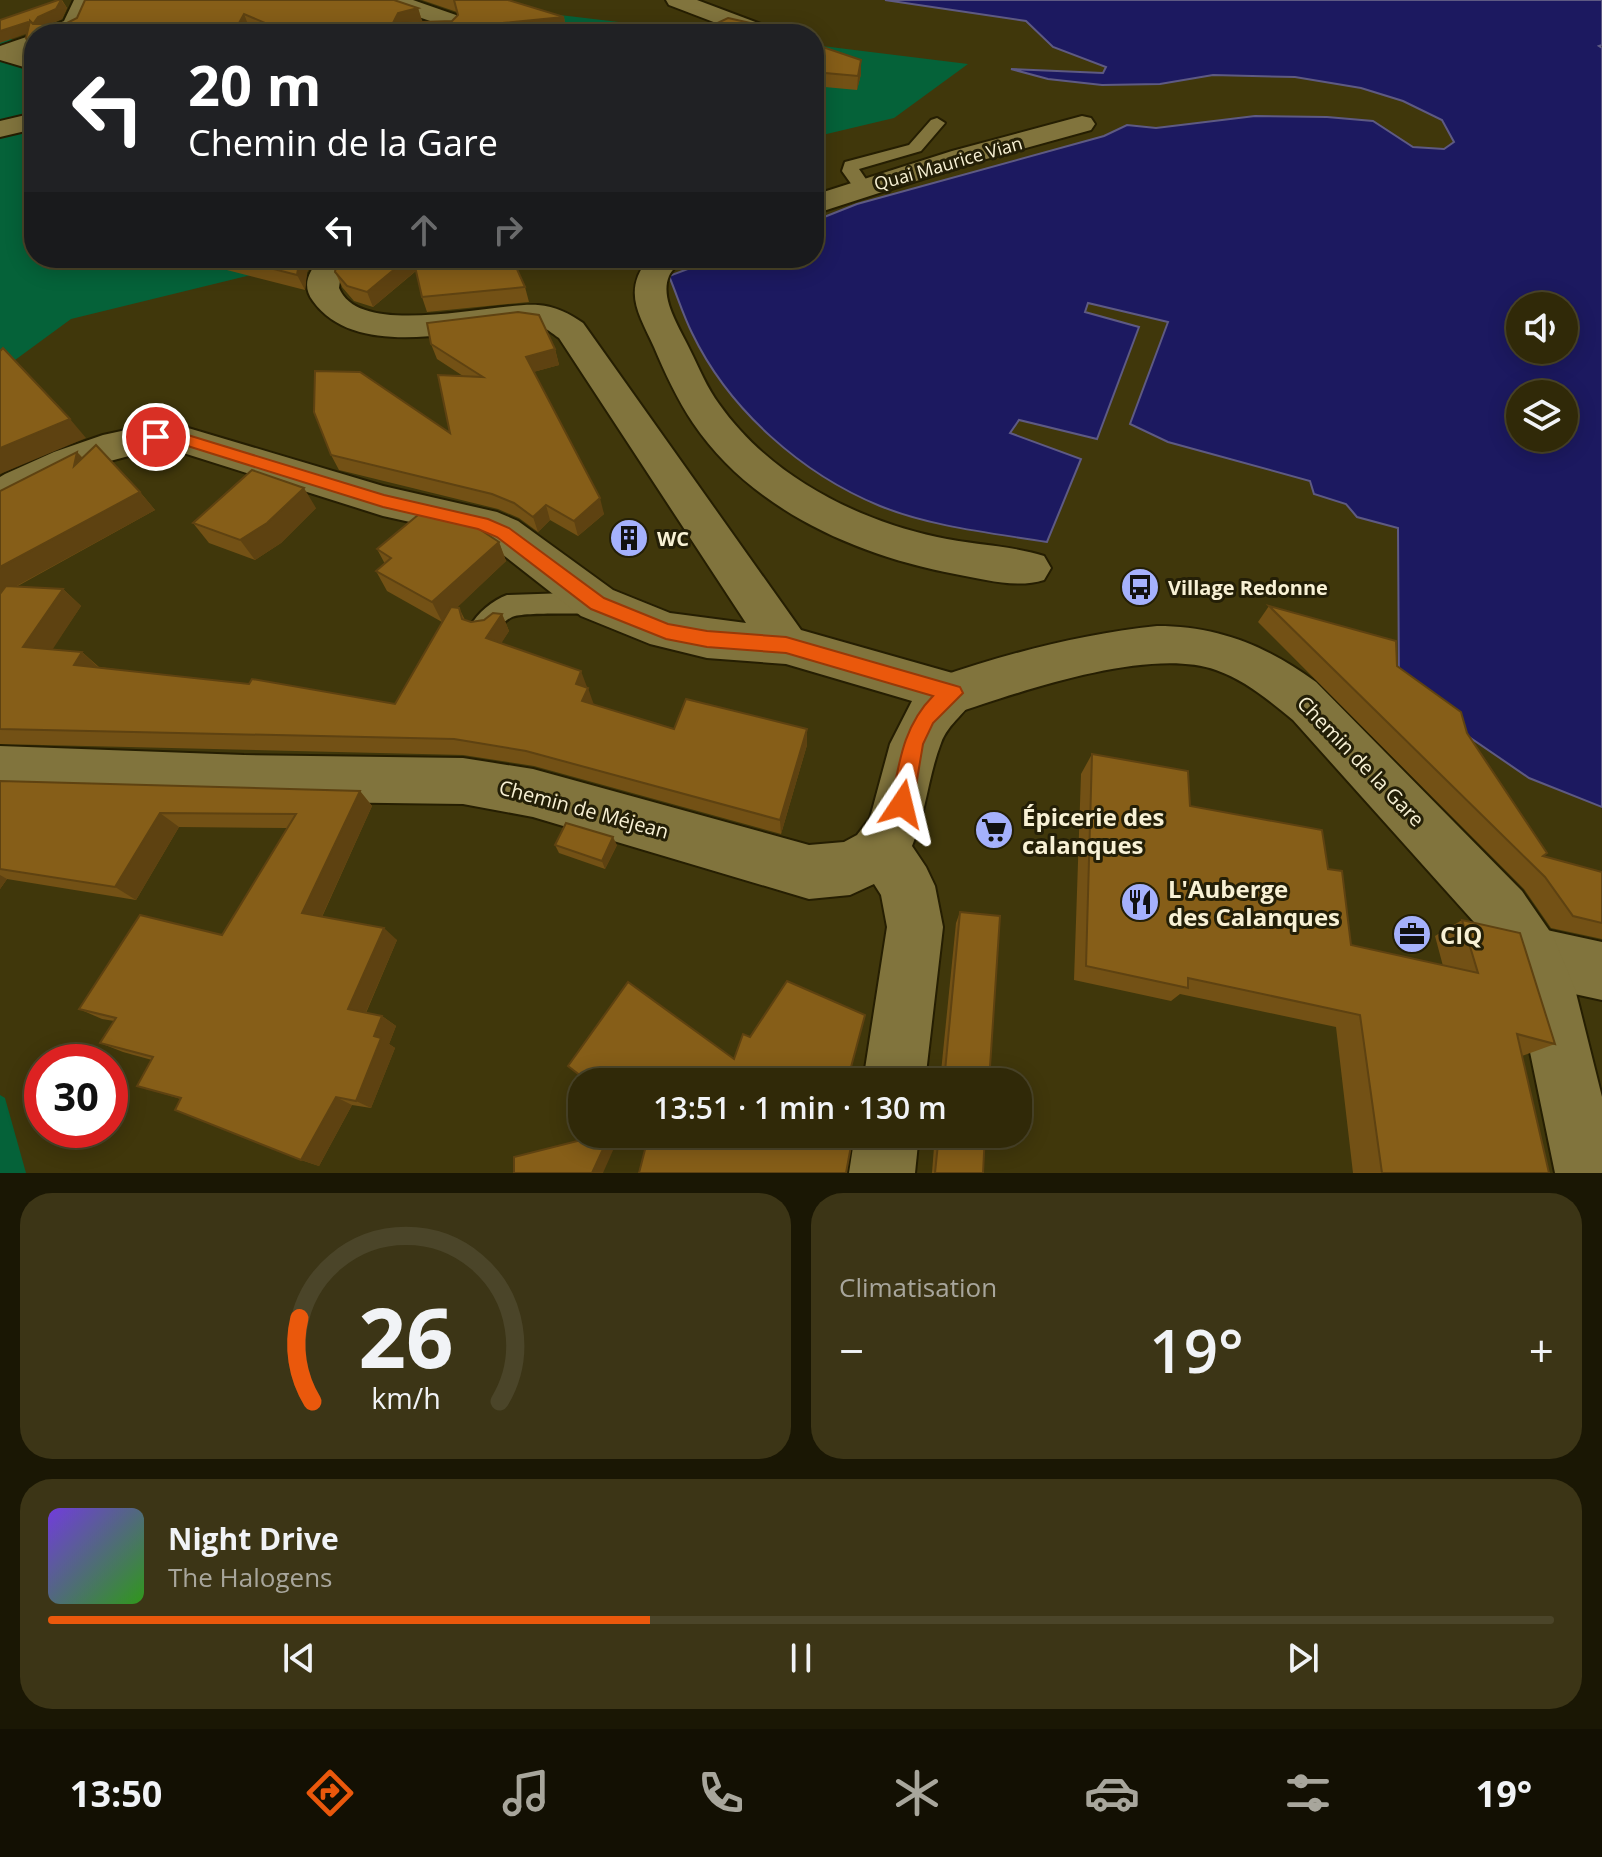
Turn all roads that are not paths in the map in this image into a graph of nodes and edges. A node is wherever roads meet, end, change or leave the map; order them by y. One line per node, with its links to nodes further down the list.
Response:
1 (392, 0): 5 (street)
2 (677, 0): 6 (street)
3 (81, 5): 4 (street)
4 (74, 24)
5 (447, 24)
6 (740, 24)
7 (24, 45): 8 (street)
8 (24, 60)
9 (24, 123): 12 (street)
10 (937, 123): 13 (lane)
11 (1082, 124): 13 (street, Quai Maurice Vian)
12 (0, 129)
13 (863, 188): 14 (street, Quai Maurice Vian)
14 (824, 202)
15 (331, 268): 21 (street)
16 (656, 268): 18 (street)
17 (2, 483): 19 (street)
18 (1029, 568)
19 (597, 603): 20 (lane); 21 (street)
20 (483, 627)
21 (786, 645): 22 (street)
22 (953, 693): 24 (street); 25 (street, Chemin de la Gare)
23 (0, 769): 24 (street, Chemin de Méjean)
24 (883, 850): 27 (street)
25 (1533, 956): 26 (street); 30 (street, Chemin de la Gare)
26 (1602, 971)
27 (896, 1068)
28 (885, 1148): 29 (street)
29 (882, 1173)
30 (1588, 1173)

